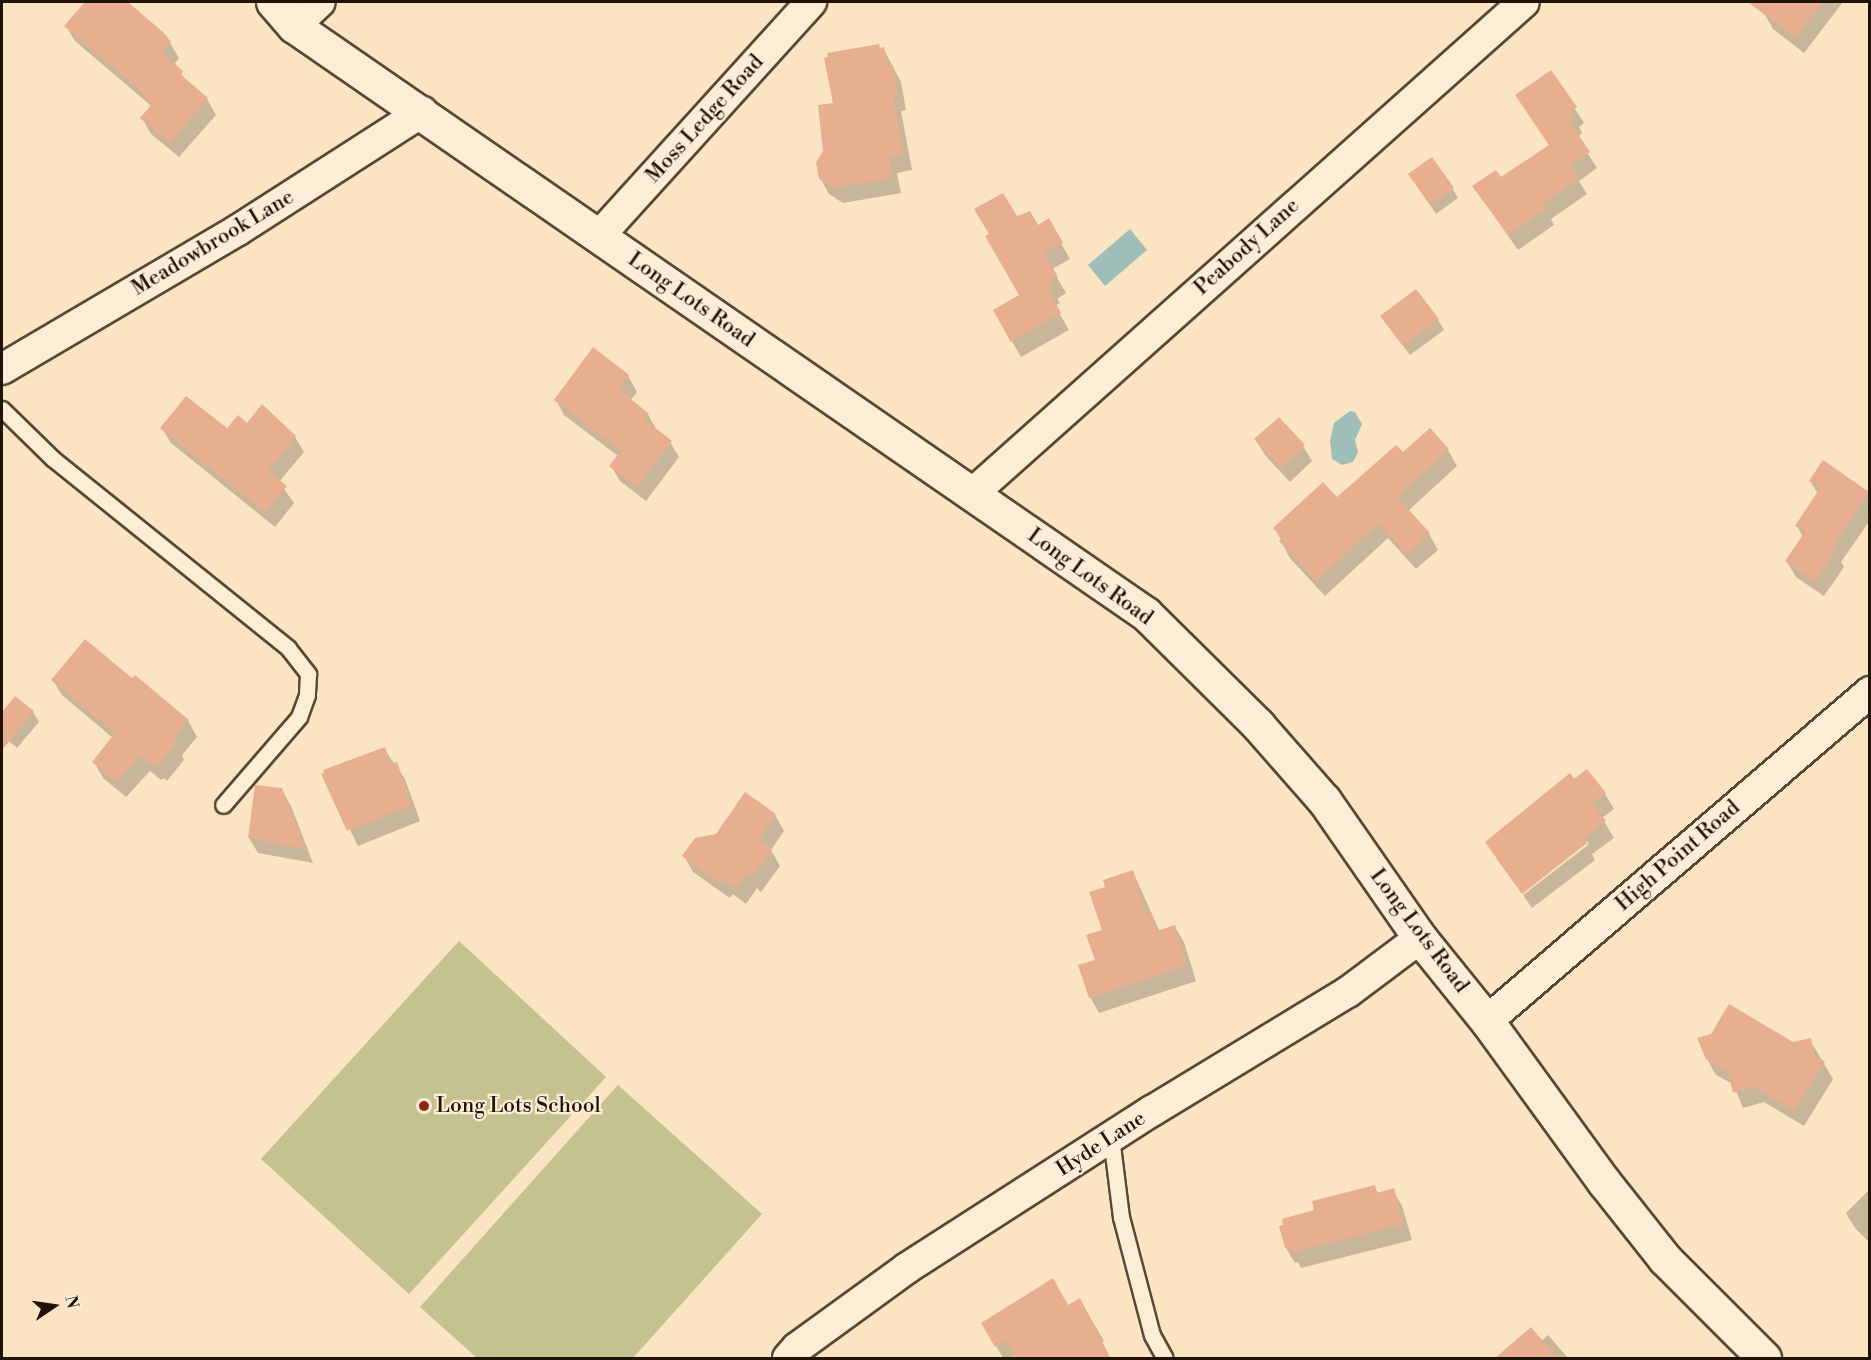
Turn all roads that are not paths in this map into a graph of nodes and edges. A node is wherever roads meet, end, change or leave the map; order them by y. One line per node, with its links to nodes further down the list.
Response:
1 (273, 2): 5 (main road, Long Lots Road)
2 (320, 2): 5 (street)
3 (811, 2): 7 (street, Moss Ledge Road)
4 (1524, 2): 10 (street, Peabody Lane)
5 (294, 26): 6 (main road, Long Lots Road)
6 (422, 112): 7 (main road, Long Lots Road); 8 (street, Meadowbrook Lane)
7 (599, 236): 10 (main road, Long Lots Road)
8 (2, 369)
9 (2, 409): 12 (lane)
10 (972, 494): 13 (main road, Long Lots Road)
11 (1869, 692): 14 (street, High Point Road)
12 (223, 805)
13 (1420, 938): 14 (main road, Long Lots Road); 15 (street, Hyde Lane)
14 (1487, 1021): 18 (main road, Long Lots Road)
15 (1111, 1137): 16 (street, Hyde Lane); 17 (lane)
16 (788, 1359)
17 (1165, 1359)
18 (1764, 1359)

